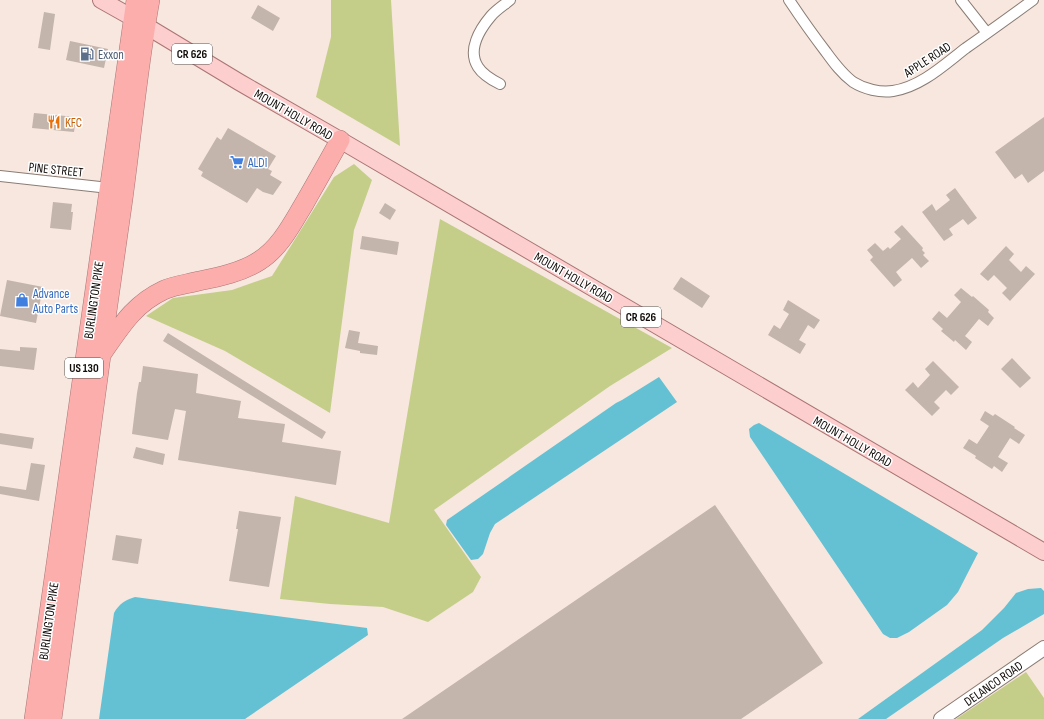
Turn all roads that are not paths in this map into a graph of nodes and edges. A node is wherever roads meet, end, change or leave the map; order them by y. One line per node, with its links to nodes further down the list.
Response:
1 (101, 0): 7 (main road, CR 626)
2 (150, 0): 7 (highway, BURLINGTON PIKE / US 130)
3 (510, 0): 9 (street)
4 (789, 0): 8 (street, APPLE ROAD)
5 (961, 0): 8 (street)
6 (1033, 0): 8 (street, APPLE ROAD)
7 (138, 15): 10 (main road, MOUNT HOLLY ROAD / CR 626); 12 (highway, BURLINGTON PIKE / US 130); 13 (highway, BURLINGTON PIKE / US 130)
8 (987, 33)
9 (500, 84)
10 (340, 140): 13 (highway); 14 (main road, MOUNT HOLLY ROAD / CR 626)
11 (0, 176): 12 (street, PINE STREET)
12 (109, 188): 16 (highway, BURLINGTON PIKE / US 130)
13 (101, 354): 17 (highway, BURLINGTON PIKE / US 130)
14 (1044, 552)
15 (1044, 648): 18 (street, DELANCO ROAD)
16 (34, 719)
17 (52, 719)
18 (941, 719)

